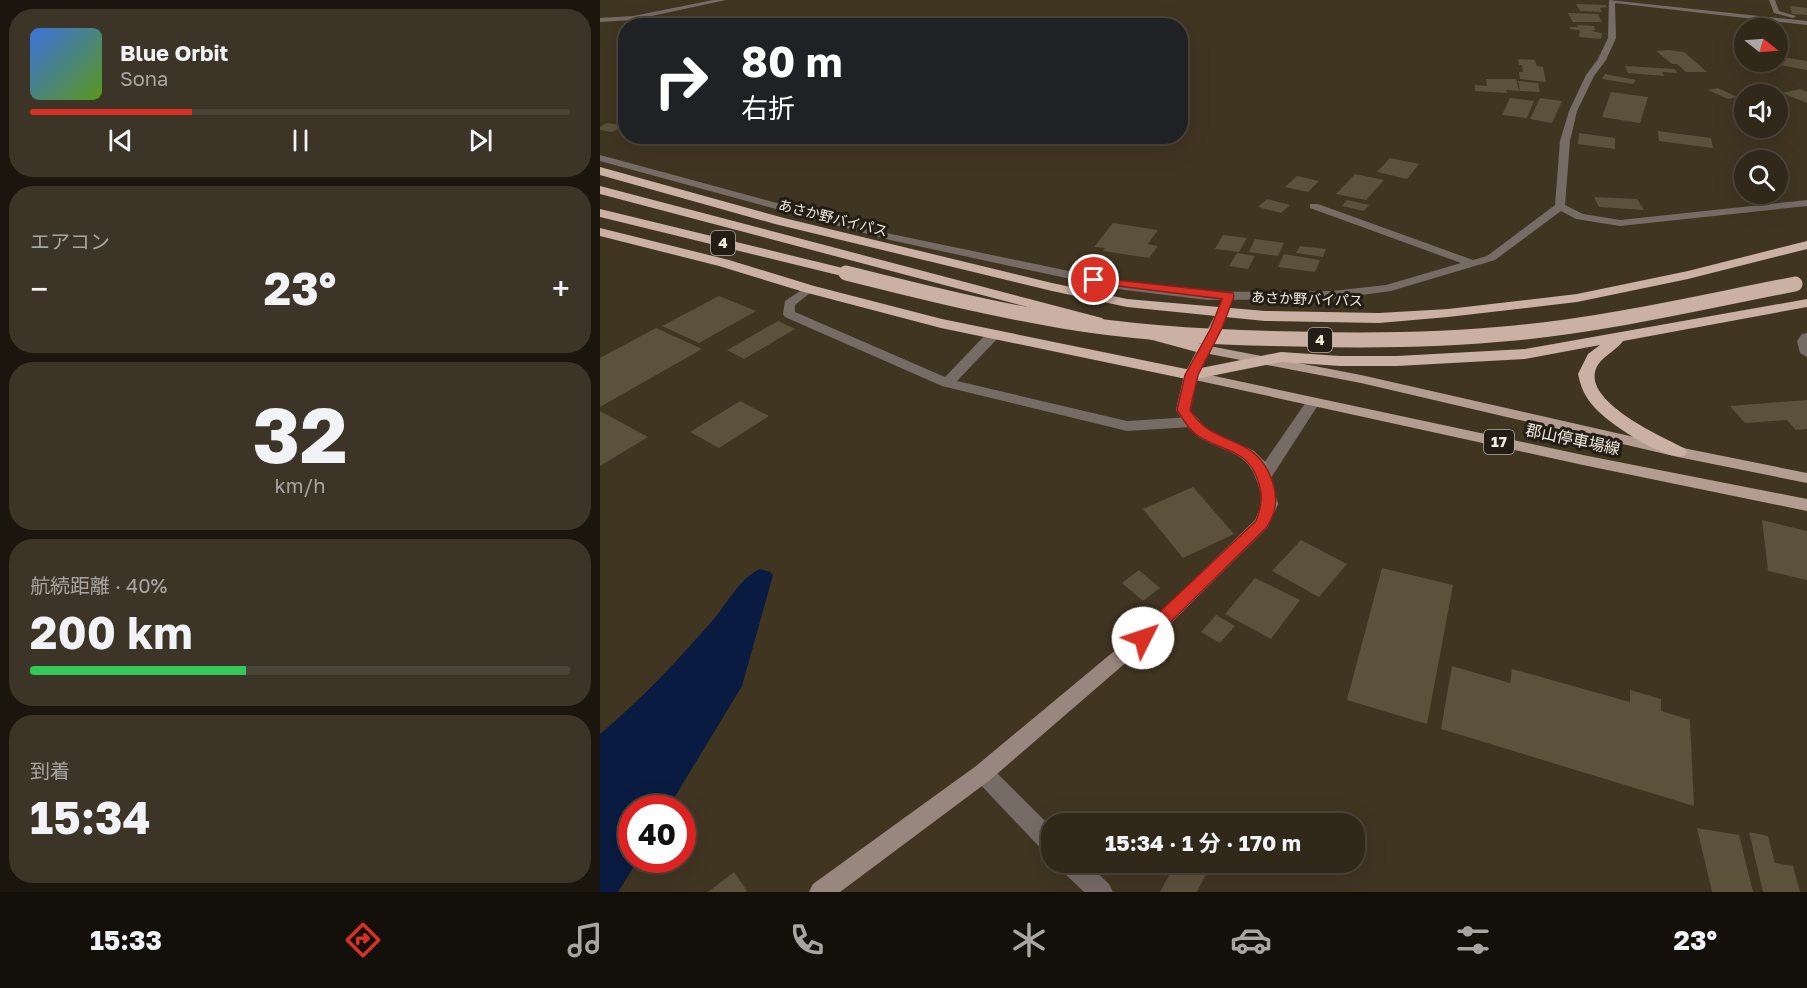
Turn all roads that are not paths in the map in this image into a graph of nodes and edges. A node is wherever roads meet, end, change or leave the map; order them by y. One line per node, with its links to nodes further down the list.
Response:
1 (723, 0): 4 (street)
2 (1772, 0): 5 (street)
3 (1613, 1): 8 (street); 14 (street)
4 (633, 18)
5 (1807, 18)
6 (618, 19): 7 (street)
7 (600, 20)
8 (1807, 23)
9 (600, 158): 21 (street)
10 (600, 171): 23 (highway, あさか野バイパス / 4)
11 (600, 190): 27 (highway)
12 (1807, 203): 14 (street)
13 (1314, 206): 18 (street)
14 (1560, 206): 18 (street)
15 (600, 213): 19 (highway, 4, bridge)
16 (600, 232): 20 (highway)
17 (1807, 245): 23 (highway, あさか野バイパス / 4)
18 (1474, 264): 21 (street)
19 (1801, 282)
20 (809, 290): 24 (highway); 31 (street)
21 (1229, 296): 23 (street)
22 (1807, 303): 25 (highway)
23 (1222, 313): 27 (street)
24 (993, 335): 30 (highway); 31 (street)
25 (1622, 337): 29 (highway); 34 (highway)
26 (1807, 337): 28 (street)
27 (1204, 349): 29 (main road, 郡山停車場線 / 17); 30 (street)
28 (1807, 353)
29 (1258, 360): 30 (highway); 34 (main road, 郡山停車場線 / 17)
30 (1191, 375): 32 (main road, 郡山停車場線 / 17); 33 (street)
31 (947, 383): 33 (street)
32 (1313, 402): 35 (street); 37 (main road, 郡山停車場線 / 17)
33 (1191, 422): 35 (street)
34 (1678, 452): 36 (main road, 郡山停車場線 / 17)
35 (1263, 477): 38 (street)
36 (1807, 478)
37 (1807, 505)
38 (983, 773): 39 (street); 41 (street)
39 (1041, 833)
40 (1081, 873): 42 (street)
41 (821, 892)
42 (1101, 892)

